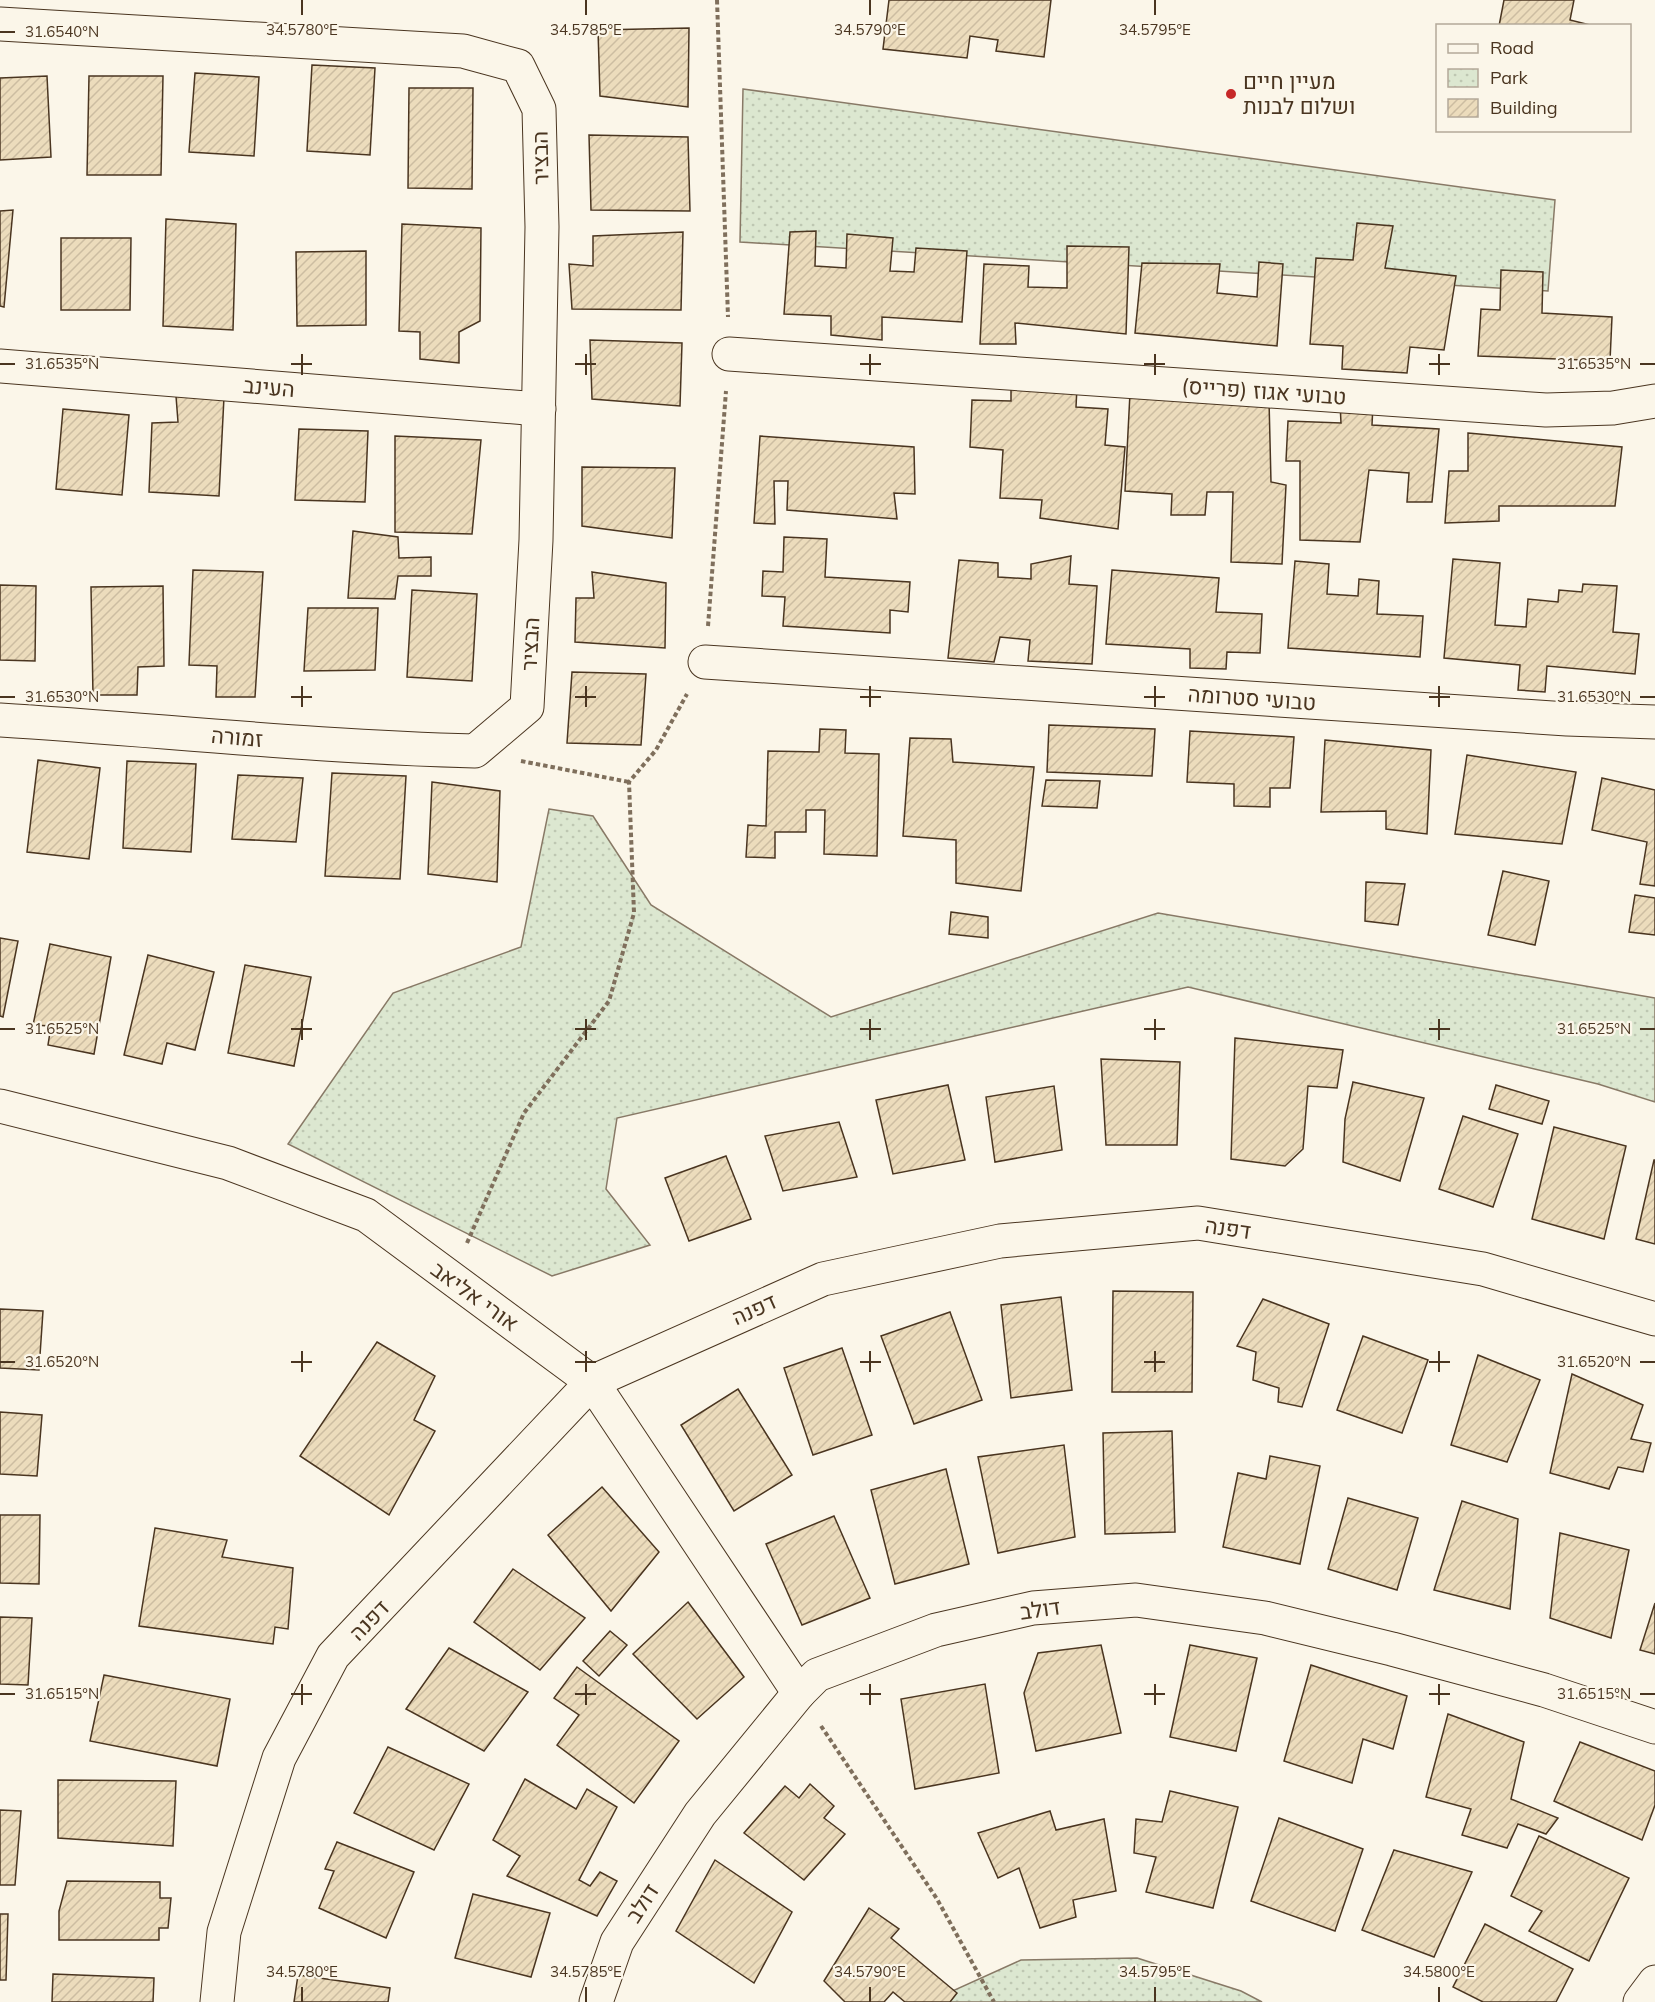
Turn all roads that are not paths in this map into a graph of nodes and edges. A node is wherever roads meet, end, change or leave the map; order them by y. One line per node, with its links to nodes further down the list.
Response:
1 (0, 24): 5 (street, הבציר)
2 (729, 354): 4 (street, טבועי אגוז (פרייס))
3 (0, 366): 5 (street, העינב)
4 (1655, 401)
5 (539, 409): 9 (street, הבציר)
6 (705, 662): 8 (street, טבועי סטרומה)
7 (0, 720): 9 (street, זמורה)
8 (1655, 722)
9 (475, 751)
10 (0, 1106): 12 (street, אורי אליאב)
11 (1655, 1319): 12 (street, דפנה)
12 (592, 1382): 13 (street, אורי אליאב); 16 (street, דפנה)
13 (799, 1693): 14 (street, דולב); 17 (street, דולב)
14 (1655, 1727)
15 (1655, 1982): 18 (street)
16 (217, 2002)
17 (596, 2002)
18 (1640, 2002)

